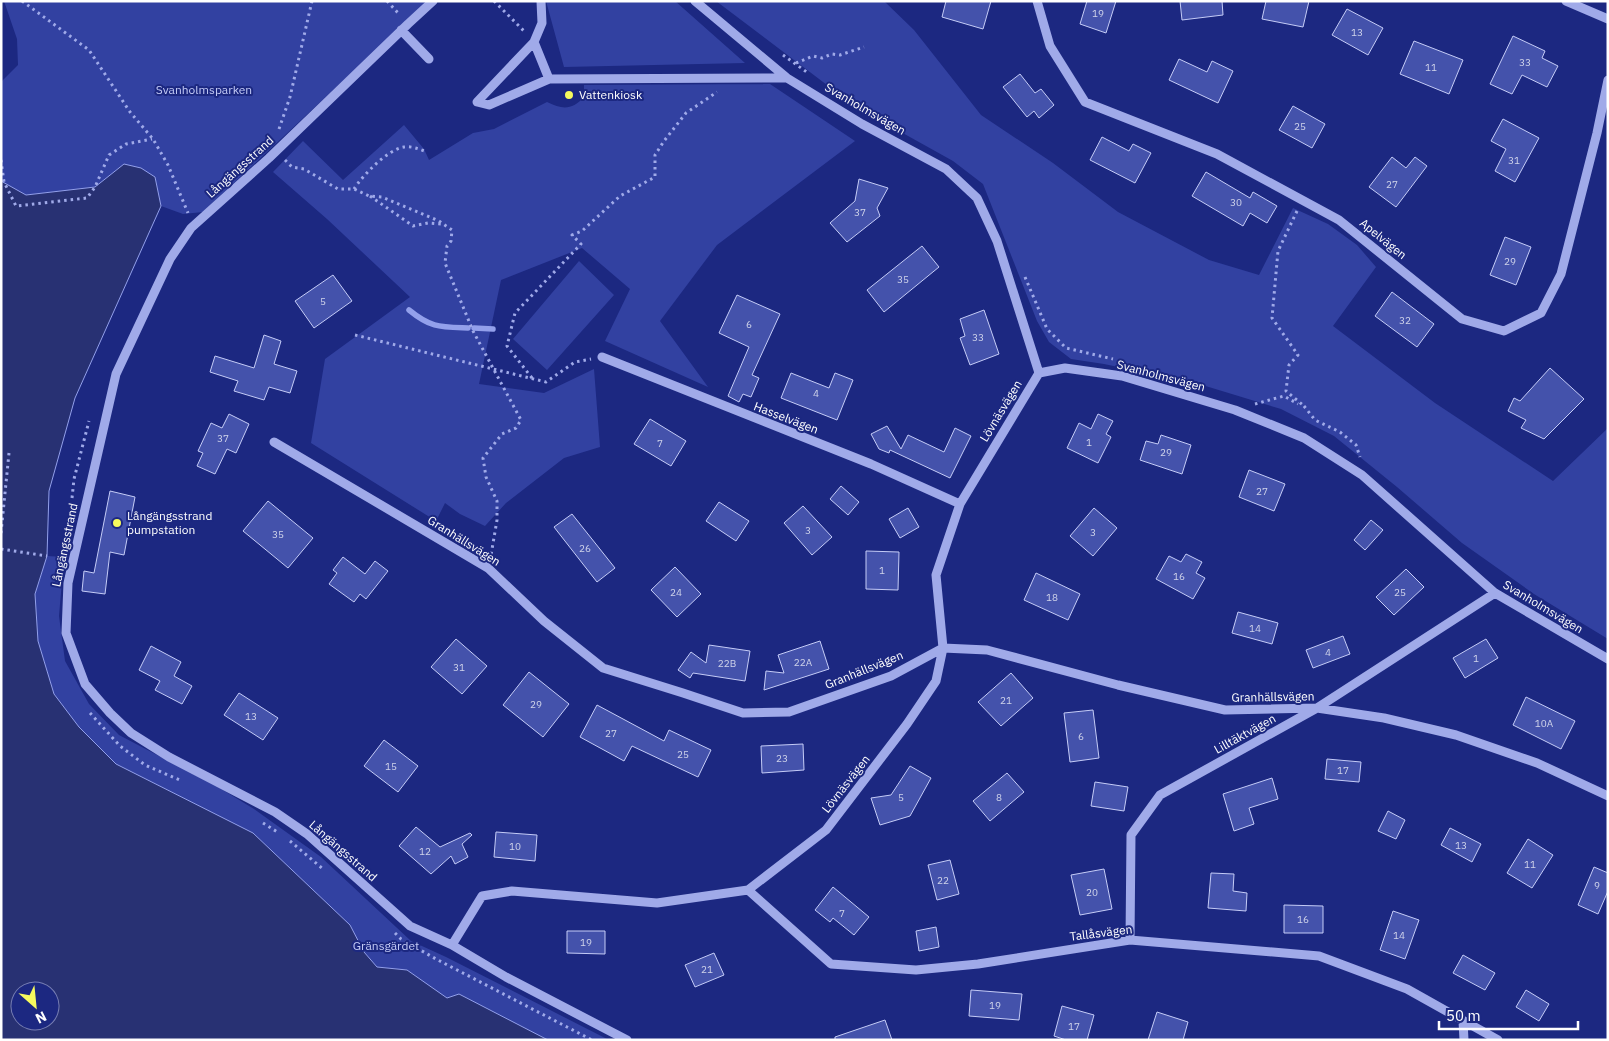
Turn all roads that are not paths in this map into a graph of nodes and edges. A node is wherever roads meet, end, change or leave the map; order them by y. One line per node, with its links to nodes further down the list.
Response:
1 (434, 1): 7 (street, Långängsstrand)
2 (541, 1): 8 (street)
3 (695, 1): 10 (street, Svanholmsvägen)
4 (1037, 1): 12 (street, Apelvägen)
5 (1566, 1): 6 (street)
6 (1608, 19)
7 (404, 27): 9 (street); 24 (street, Långängsstrand)
8 (534, 42): 11 (street); 11 (street)
9 (429, 59)
10 (787, 78): 11 (street); 14 (street, Svanholmsvägen)
11 (549, 79)
12 (1608, 80)
13 (602, 357): 16 (street, Hasselvägen)
14 (1039, 373): 16 (street, Lövnäsvägen); 17 (street, Svanholmsvägen)
15 (274, 442): 18 (street, Granhällsvägen)
16 (960, 504): 18 (street, Lövnäsvägen)
17 (1495, 594): 19 (street, Svanholmsvägen); 20 (street, Lilltäktvägen)
18 (943, 648): 20 (street, Granhällsvägen); 22 (street, Lövnäsvägen)
19 (1608, 659)
20 (1317, 708): 21 (street, Granhällsvägen); 23 (street, Lilltäktvägen)
21 (1608, 796)
22 (748, 890): 23 (street, Tallåsvägen); 24 (street, Lövnäsvägen)
23 (1130, 940): 25 (street, Tallåsvägen)
24 (452, 945): 26 (street, Långängsstrand)
25 (1463, 1021): 27 (street); 28 (street, Tallåsvägen)
26 (627, 1040)
27 (1464, 1040)
28 (1498, 1040)

